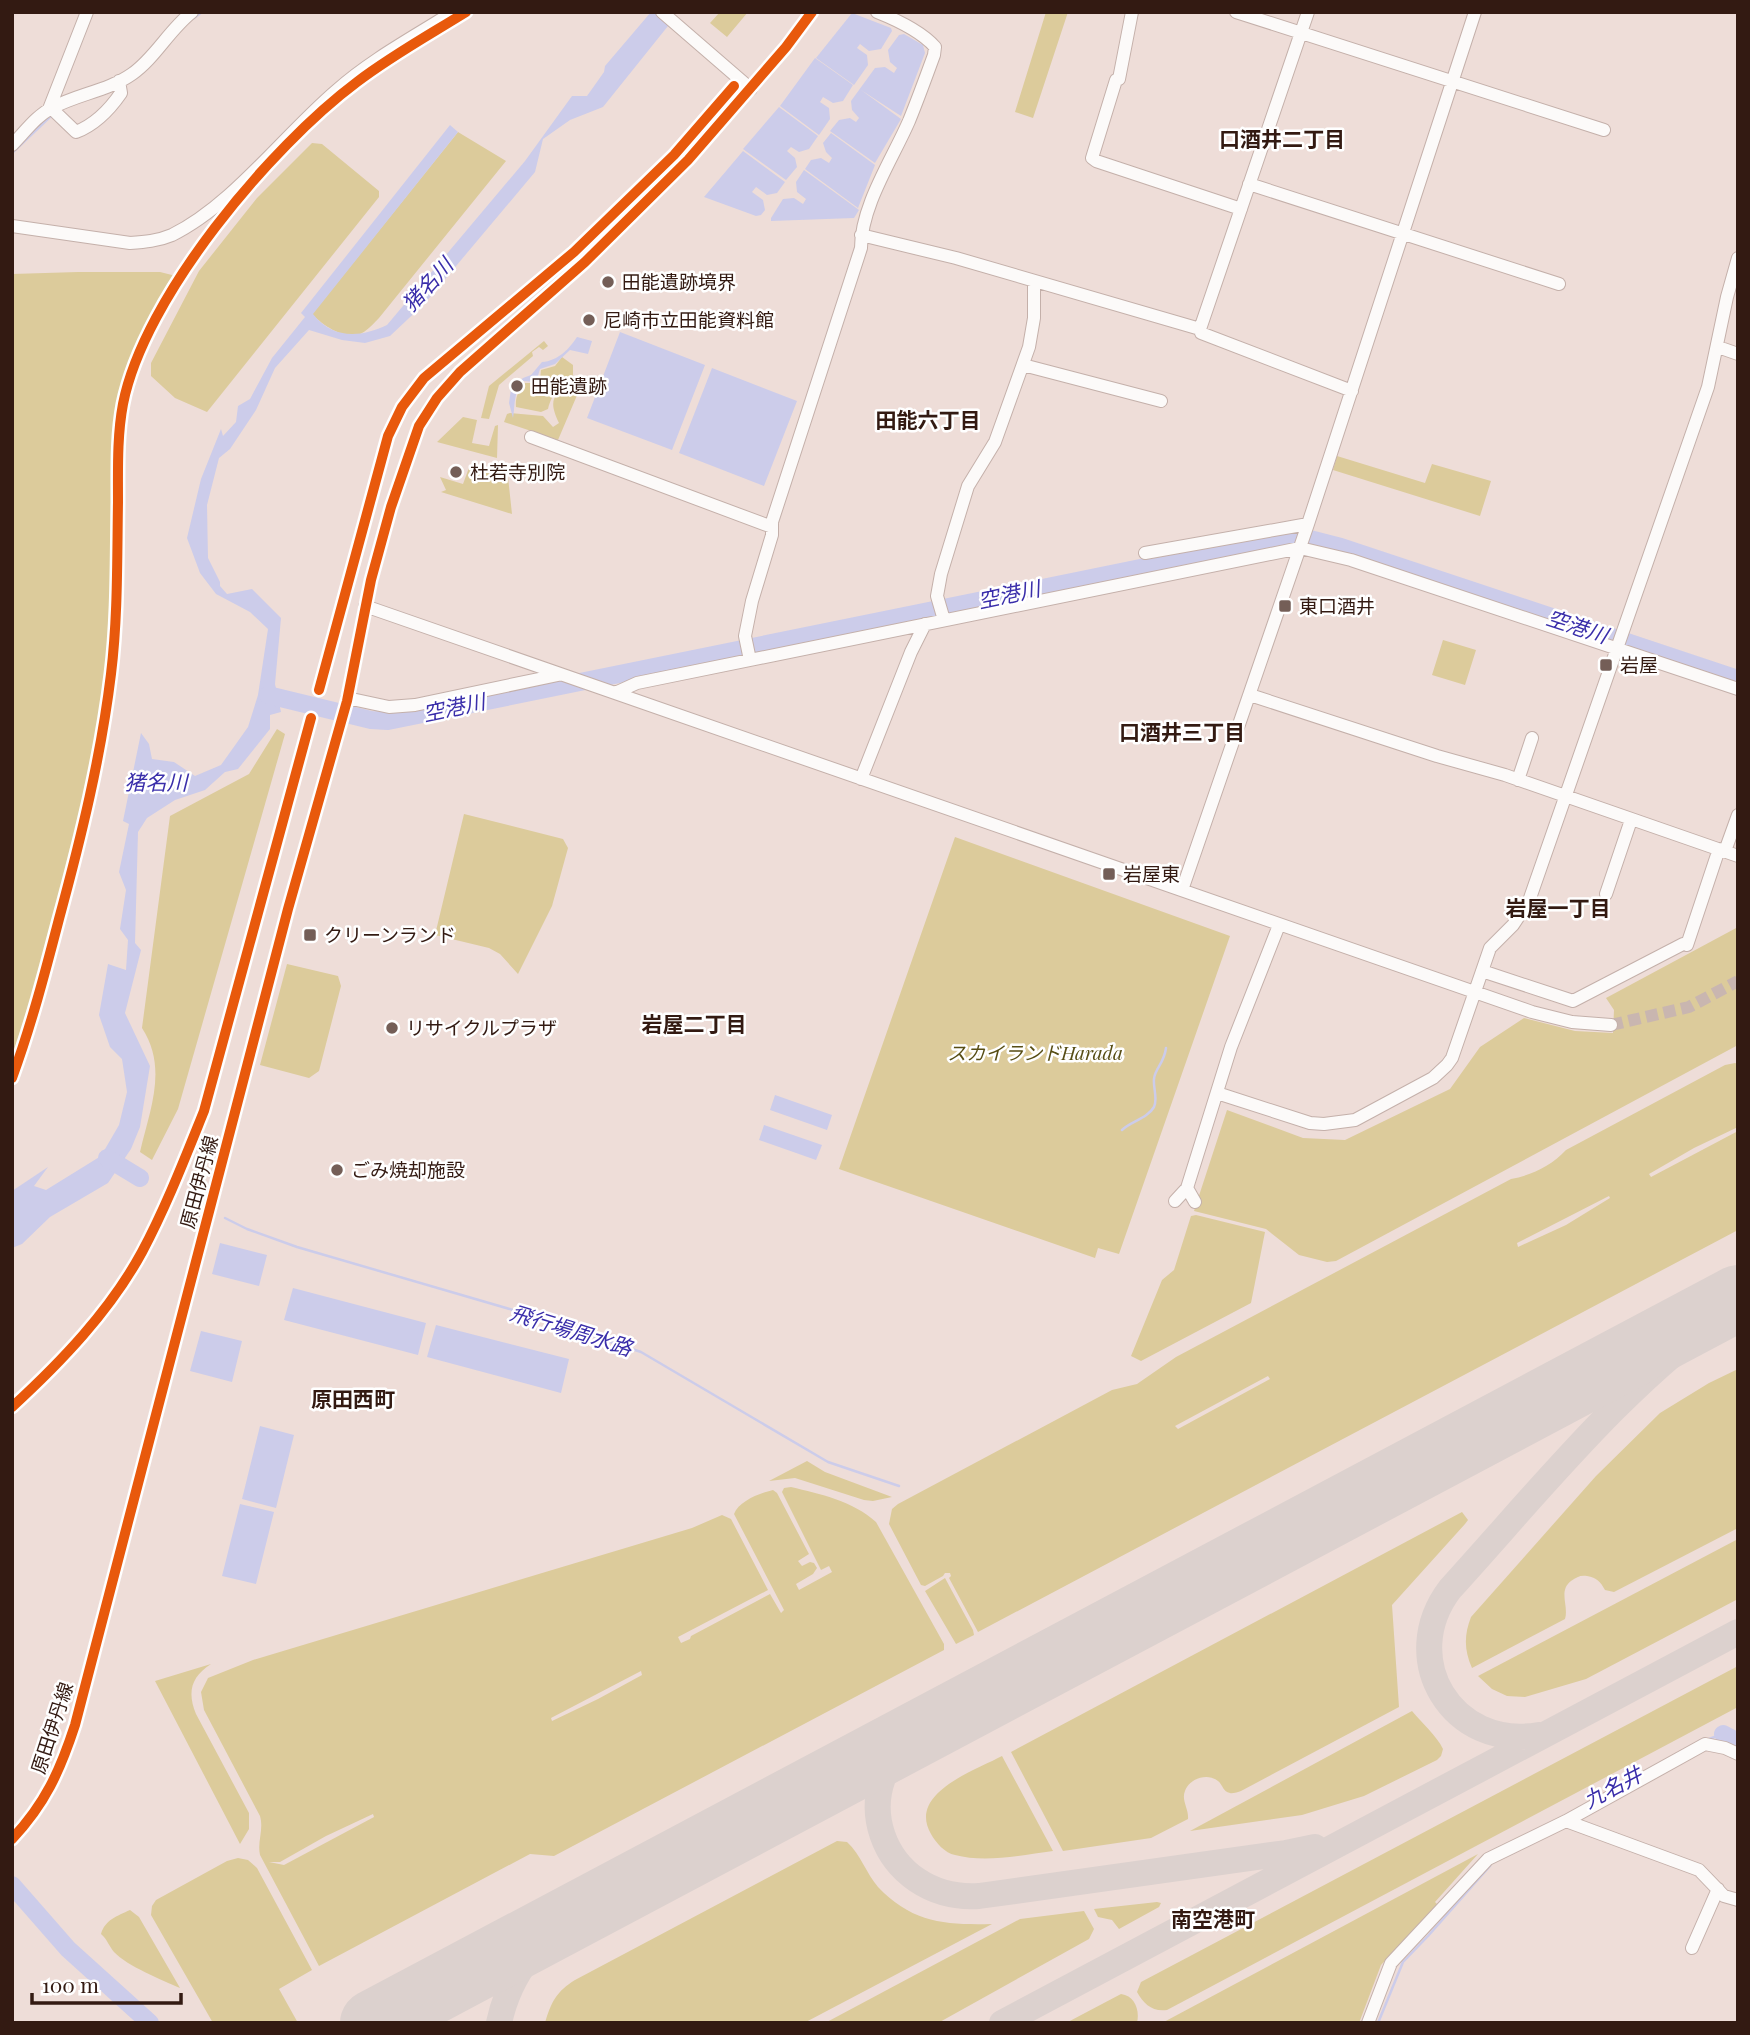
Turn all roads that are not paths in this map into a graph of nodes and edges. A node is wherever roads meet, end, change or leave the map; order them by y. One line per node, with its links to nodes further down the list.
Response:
1 (87, 12): 15 (street)
2 (192, 12): 12 (street)
3 (453, 12): 20 (street)
4 (662, 12): 14 (street)
5 (812, 12): 14 (street, 原田伊丹線)
6 (877, 12): 22 (street)
7 (1132, 12): 19 (street)
8 (1236, 12): 11 (street)
9 (1308, 12): 11 (street)
10 (1475, 12): 13 (street)
11 (1301, 33): 13 (street); 18 (street)
12 (119, 81): 15 (street); 15 (street)
13 (1452, 82): 16 (street); 21 (street)
14 (751, 89): 36 (street, 原田伊丹線)
15 (50, 108): 17 (street)
16 (1604, 131)
17 (12, 145)
18 (1249, 184): 19 (street); 21 (street)
19 (1241, 209): 26 (street)
20 (12, 226)
21 (1403, 233): 25 (street); 30 (street)
22 (861, 235): 24 (street); 33 (street)
23 (1738, 258): 27 (street)
24 (1034, 283): 26 (street); 29 (street)
25 (1559, 284)
26 (1200, 329): 30 (street)
27 (1718, 347): 28 (street); 39 (street)
28 (1738, 354)
29 (1023, 365): 31 (street); 37 (street)
30 (1352, 391): 34 (street)
31 (1161, 401)
32 (531, 437): 33 (street)
33 (772, 527): 40 (street)
34 (1304, 536): 35 (street); 37 (street); 39 (street); 44 (street)
35 (1145, 554)
36 (365, 606): 41 (street); 45 (street, 原田伊丹線)
37 (943, 618): 38 (street)
38 (925, 624): 40 (street); 47 (street)
39 (1618, 647): 42 (street); 49 (street)
40 (749, 658): 43 (street)
41 (562, 675): 43 (street); 45 (street)
42 (1738, 689)
43 (611, 691): 47 (street)
44 (1250, 695): 48 (street); 53 (street)
45 (347, 699): 65 (street, 原田伊丹線)
46 (1532, 738): 48 (street)
47 (861, 779): 53 (street)
48 (1518, 780): 49 (street)
49 (1566, 797): 51 (street); 56 (street)
50 (1738, 816): 52 (street)
51 (1631, 820): 52 (street); 54 (street)
52 (1727, 852): 56 (street)
53 (1182, 890): 55 (street)
54 (1606, 894)
55 (1279, 925): 57 (street); 59 (street)
56 (1482, 971): 57 (street)
57 (1475, 992): 58 (street); 59 (street)
58 (1611, 1025)
59 (1217, 1093): 60 (street)
60 (1187, 1188): 61 (street); 62 (street)
61 (1174, 1201)
62 (1195, 1202)
63 (1738, 1754): 64 (street)
64 (1566, 1821): 66 (street); 69 (street)
65 (12, 1839)
66 (1718, 1889): 67 (street); 68 (street)
67 (1738, 1900)
68 (1692, 1948)
69 (1368, 2023)

